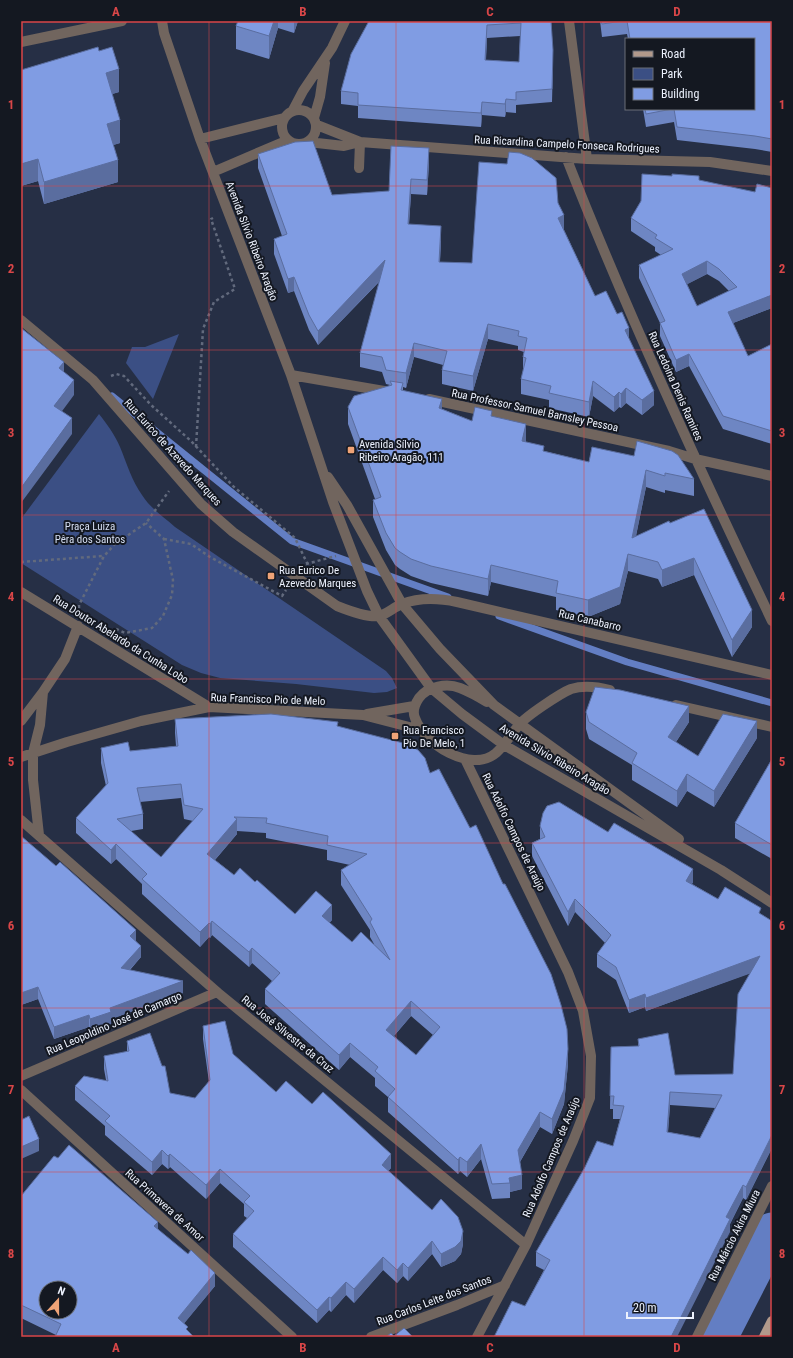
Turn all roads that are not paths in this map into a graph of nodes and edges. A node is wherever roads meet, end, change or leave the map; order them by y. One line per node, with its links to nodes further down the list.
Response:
1 (122, 21): 5 (street)
2 (162, 21): 10 (street, Avenida Silvio Ribeiro Aragão)
3 (345, 21): 6 (street)
4 (569, 21): 15 (street)
5 (21, 42)
6 (325, 59): 7 (street); 9 (street)
7 (293, 110): 8 (street); 9 (street)
8 (284, 118): 10 (street); 11 (street)
9 (316, 121): 12 (street); 13 (street, Rua Ricardina Campelo Fonseca Rodrigues)
10 (200, 139): 18 (street, Avenida Silvio Ribeiro Aragão)
11 (288, 140): 12 (street); 18 (street)
12 (308, 142): 13 (street, Rua Ricardina Campelo Fonseca Rodrigues)
13 (360, 142): 14 (street, Rua Ricardina Campelo Fonseca Rodrigues); 16 (street)
14 (566, 157): 15 (street, Rua Ricardina Campelo Fonseca Rodrigues); 23 (street, Rua Ledoina Denis Ramires)
15 (587, 159): 17 (street, Rua Ricardina Campelo Fonseca Rodrigues)
16 (360, 168)
17 (772, 171)
18 (213, 172): 20 (street, Avenida Silvio Ribeiro Aragão)
19 (21, 320): 28 (street, Rua Eurico de Azevedo Marques)
20 (291, 375): 21 (street); 24 (street, Avenida Silvio Ribeiro Aragão)
21 (403, 394)
22 (418, 397): 23 (street, Rua Professor Samuel Barnsley Pessoa)
23 (695, 459): 25 (street, Rua Professor Samuel Barnsley Pessoa); 29 (street, Rua Ledoina Denis Ramires)
24 (322, 468): 27 (street, Avenida Silvio Ribeiro Aragão); 28 (street, Avenida Silvio Ribeiro Aragão)
25 (772, 476)
26 (21, 592): 30 (street, Rua Doutor Abelardo da Cunha Lobo)
27 (402, 604): 28 (street); 31 (street, Rua Canabarro); 36 (street, Avenida Silvio Ribeiro Aragão)
28 (379, 616): 32 (street, Avenida Silvio Ribeiro Aragão)
29 (772, 621)
30 (78, 626): 33 (street); 38 (street, Rua Doutor Abelardo da Cunha Lobo)
31 (772, 675)
32 (431, 688): 36 (street); 37 (street); 44 (street, Avenida Silvio Ribeiro Aragão)
33 (44, 692): 40 (street); 45 (street)
34 (618, 692): 41 (street)
35 (665, 703): 42 (street)
36 (494, 705): 41 (street, Avenida Silvio Ribeiro Aragão)
37 (414, 706): 39 (street, Rua Francisco Pio de Melo); 43 (street, Rua Francisco Pio de Melo)
38 (209, 707): 39 (street, Rua Francisco Pio de Melo); 45 (street, Rua Francisco Pio de Melo)
39 (363, 715): 43 (street, Rua Francisco Pio de Melo)
40 (21, 721)
41 (520, 723): 44 (street, Rua Francisco Pio de Melo); 50 (street, Avenida Silvio Ribeiro Aragão)
42 (772, 727)
43 (422, 730): 47 (street, Rua Francisco Pio de Melo)
44 (504, 745): 47 (street, Rua Francisco Pio de Melo); 50 (street, Avenida Silvio Ribeiro Aragão)
45 (33, 753): 46 (street, Rua Francisco Pio de Melo); 49 (street)
46 (21, 757)
47 (465, 759): 56 (street, Rua Adolfo Campos de Araújo)
48 (21, 820): 49 (street, Rua José Silvestre da Cruz)
49 (39, 835): 52 (street, Rua José Silvestre da Cruz)
50 (721, 870): 51 (street, Avenida Silvio Ribeiro Aragão)
51 (772, 903)
52 (217, 992): 53 (street, Rua Leopoldino José de Camargo); 56 (street, Rua José Silvestre da Cruz)
53 (21, 1076)
54 (21, 1090): 59 (street, Rua Primavera de Amor)
55 (772, 1186): 62 (street, Rua Márcio Akira Miura)
56 (526, 1245): 57 (street, Rua Adolfo Campos de Araújo)
57 (505, 1285): 60 (street, Rua Carlos Leite dos Santos); 61 (street, Rua Adolfo Campos de Araújo)
58 (772, 1321): 63 (main road)
59 (292, 1337)
60 (371, 1337)
61 (478, 1337)
62 (697, 1337)
63 (764, 1337)

